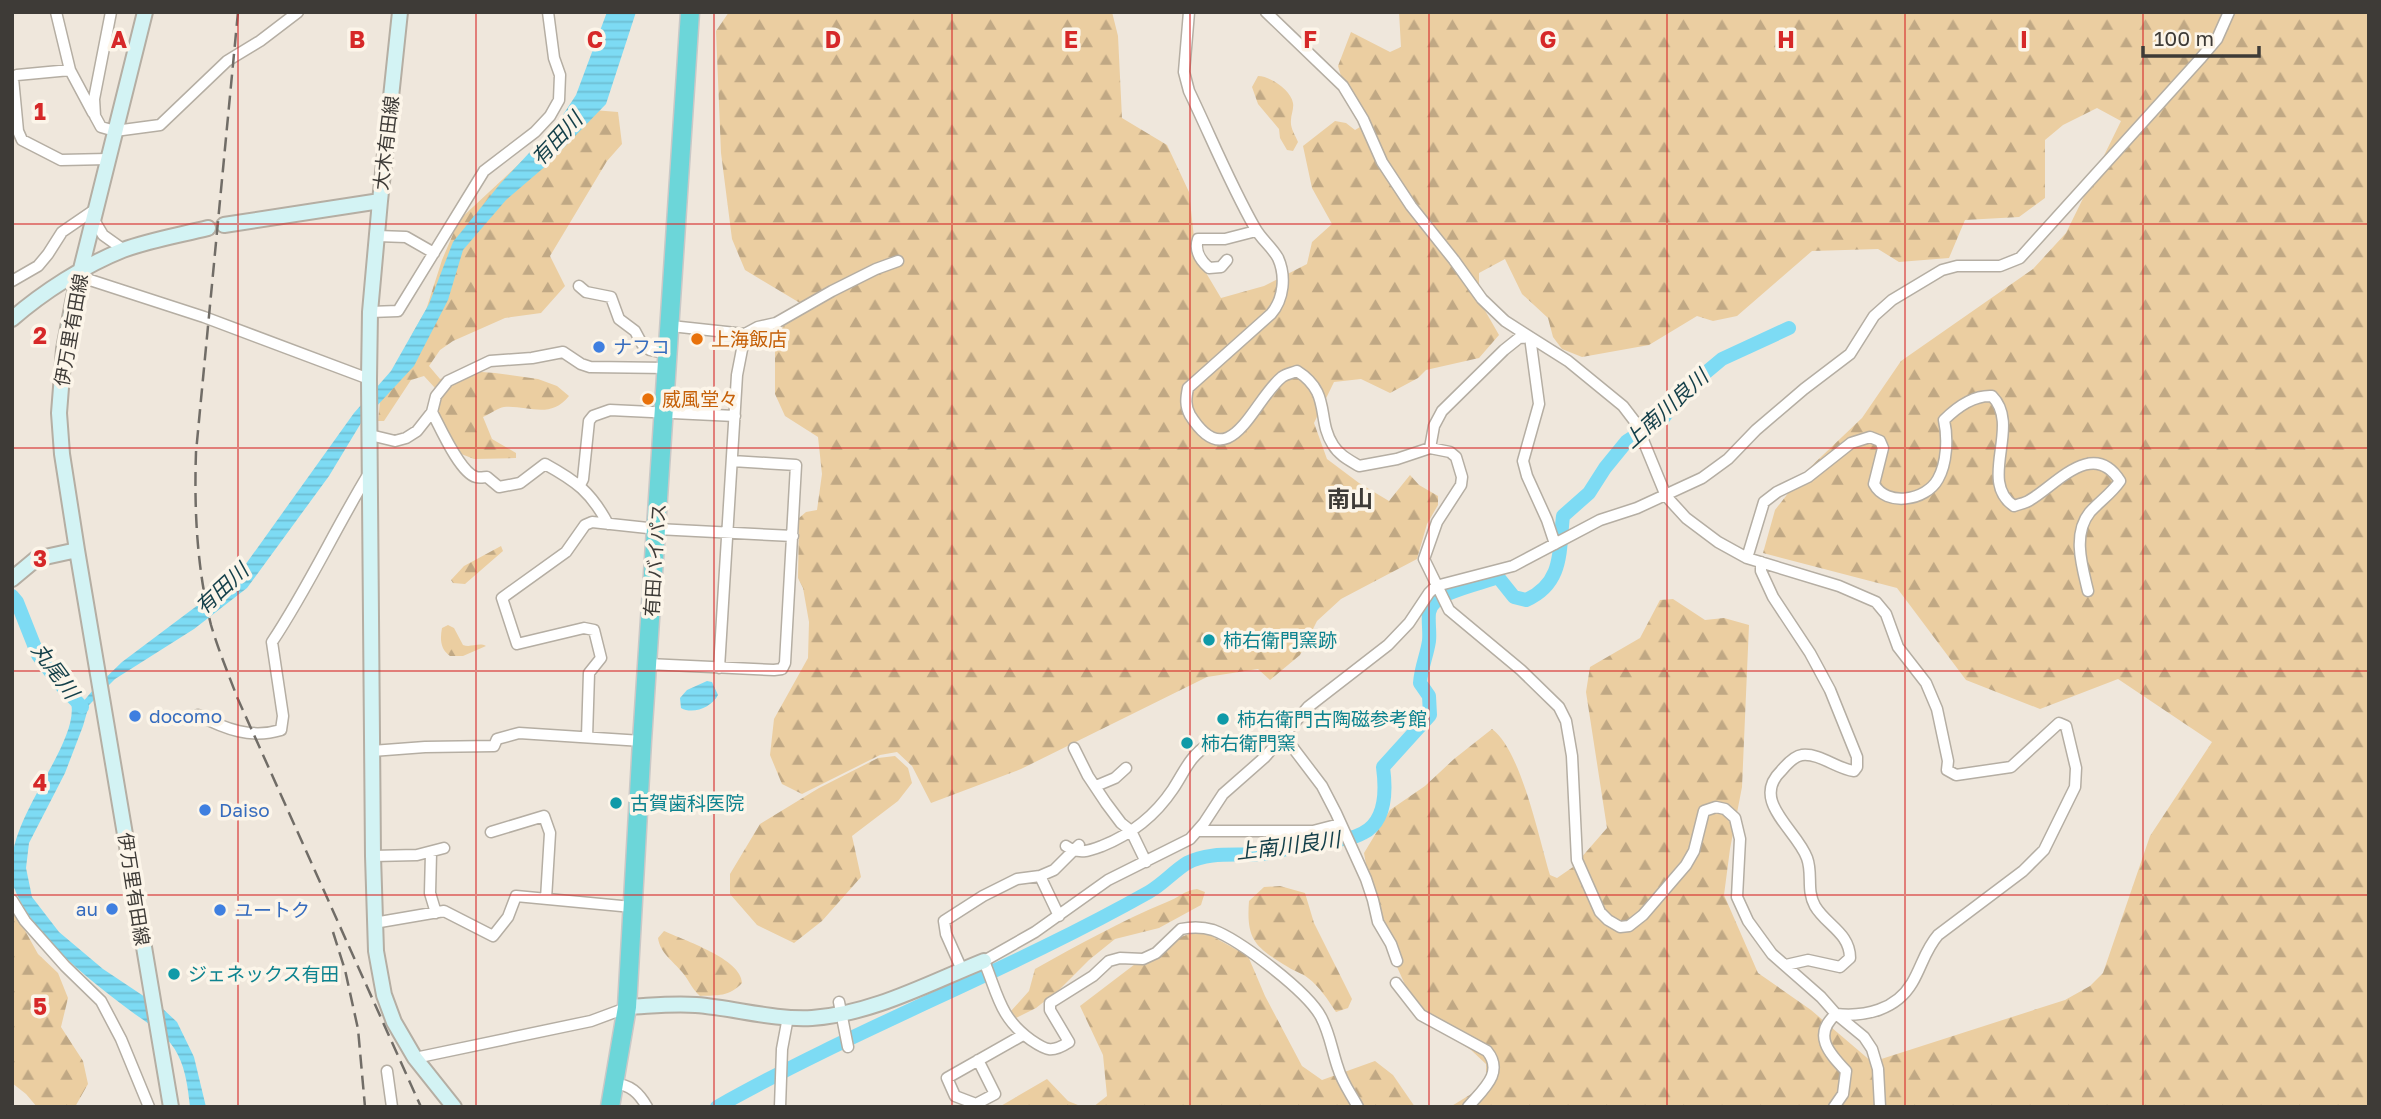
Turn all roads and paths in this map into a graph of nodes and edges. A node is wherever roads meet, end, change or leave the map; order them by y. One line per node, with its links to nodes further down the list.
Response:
1 (56, 12): 11 (street)
2 (111, 12): 12 (street)
3 (145, 12): 13 (main road, 伊万里有田線)
4 (298, 12): 13 (street)
5 (400, 12): 15 (main road, 大木有田線)
6 (548, 12): 22 (street)
7 (690, 12): 30 (highway, 有田バイパス)
8 (1189, 12): 19 (street)
9 (1266, 12): 32 (street)
10 (2229, 12): 43 (street)
11 (69, 70): 12 (street); 14 (street)
12 (95, 116): 13 (street)
13 (115, 131): 14 (main road, 伊万里有田線)
14 (108, 159): 16 (main road, 伊万里有田線)
15 (380, 201): 17 (main road, 大木有田線); 20 (main road)
16 (95, 214): 21 (street); 25 (main road, 伊万里有田線); 26 (street)
17 (225, 225)
18 (208, 228): 21 (main road)
19 (1256, 231): 23 (street); 39 (street)
20 (377, 236): 22 (street); 28 (main road)
21 (124, 250): 25 (main road)
22 (434, 253): 28 (street)
23 (1227, 260)
24 (898, 261): 31 (street)
25 (81, 272): 29 (main road); 34 (street); 49 (main road, 伊万里有田線)
26 (12, 281)
27 (579, 286): 33 (street)
28 (370, 312): 34 (main road)
29 (12, 319)
30 (671, 326): 31 (street); 33 (highway, 有田バイパス)
31 (745, 334): 37 (street)
32 (1530, 337): 39 (street); 43 (street); 48 (street)
33 (668, 361): 35 (street); 36 (highway, 有田バイパス)
34 (369, 379): 38 (main road)
35 (432, 412): 38 (street); 42 (street)
36 (665, 412): 37 (street); 42 (street); 45 (highway, 有田バイパス)
37 (735, 416): 40 (street)
38 (370, 435): 41 (main road)
39 (1430, 448): 54 (street)
40 (732, 461): 46 (street); 47 (street)
41 (369, 472): 57 (street); 63 (main road)
42 (580, 485): 44 (street)
43 (1666, 496): 48 (street); 50 (street)
44 (608, 524): 45 (street); 59 (street)
45 (657, 528): 46 (street); 55 (highway, 有田バイパス)
46 (727, 533): 47 (street); 56 (street)
47 (793, 536): 56 (street)
48 (1555, 544): 54 (street)
49 (77, 550): 52 (main road); 97 (main road, 伊万里有田線)
50 (1747, 558): 51 (street); 53 (street)
51 (1761, 562): 83 (street); 88 (street)
52 (12, 579)
53 (2088, 591)
54 (1440, 594): 58 (street); 83 (street)
55 (648, 664): 56 (street); 61 (highway, 有田バイパス)
56 (719, 668)
57 (198, 715)
58 (1284, 736): 66 (street); 68 (street)
59 (587, 737): 61 (street); 63 (street)
60 (1210, 739): 67 (street)
61 (642, 741): 77 (highway, 有田バイパス)
62 (1074, 748): 65 (street)
63 (372, 751): 72 (main road)
64 (1126, 768): 65 (street)
65 (1096, 786): 67 (street)
66 (1340, 824): 68 (street); 81 (street)
67 (1131, 831): 73 (street); 74 (street)
68 (1197, 831): 73 (street)
69 (491, 832): 76 (street)
70 (444, 848): 71 (street)
71 (431, 853): 72 (street); 78 (street)
72 (373, 856): 80 (main road)
73 (1146, 862): 79 (street)
74 (1040, 876): 79 (street); 84 (street)
75 (12, 900): 96 (street)
76 (546, 900): 77 (street); 78 (street)
77 (632, 907): 86 (highway, 有田バイパス)
78 (436, 913): 80 (street)
79 (1059, 916): 82 (street)
80 (374, 923): 92 (main road)
81 (1397, 961)
82 (985, 963): 84 (main road); 90 (street)
83 (1786, 965): 88 (street)
84 (962, 970): 87 (main road)
85 (1396, 984): 104 (street)
86 (627, 1007): 89 (main road); 92 (street); 95 (highway, 有田バイパス)
87 (840, 1008): 89 (main road); 91 (street)
88 (1836, 1014): 105 (street); 106 (street)
89 (788, 1017): 102 (street)
90 (1023, 1035): 93 (street); 103 (street)
91 (848, 1047)
92 (415, 1058): 99 (main road)
93 (978, 1060): 93 (street)
94 (387, 1071): 98 (street)
95 (614, 1084): 100 (highway, 有田バイパス); 101 (street)
96 (149, 1107)
97 (171, 1107)
98 (391, 1107)
99 (454, 1107)
100 (610, 1107)
101 (647, 1107)
102 (780, 1107)
103 (1358, 1107)
104 (1468, 1107)
105 (1833, 1107)
106 (1880, 1107)

